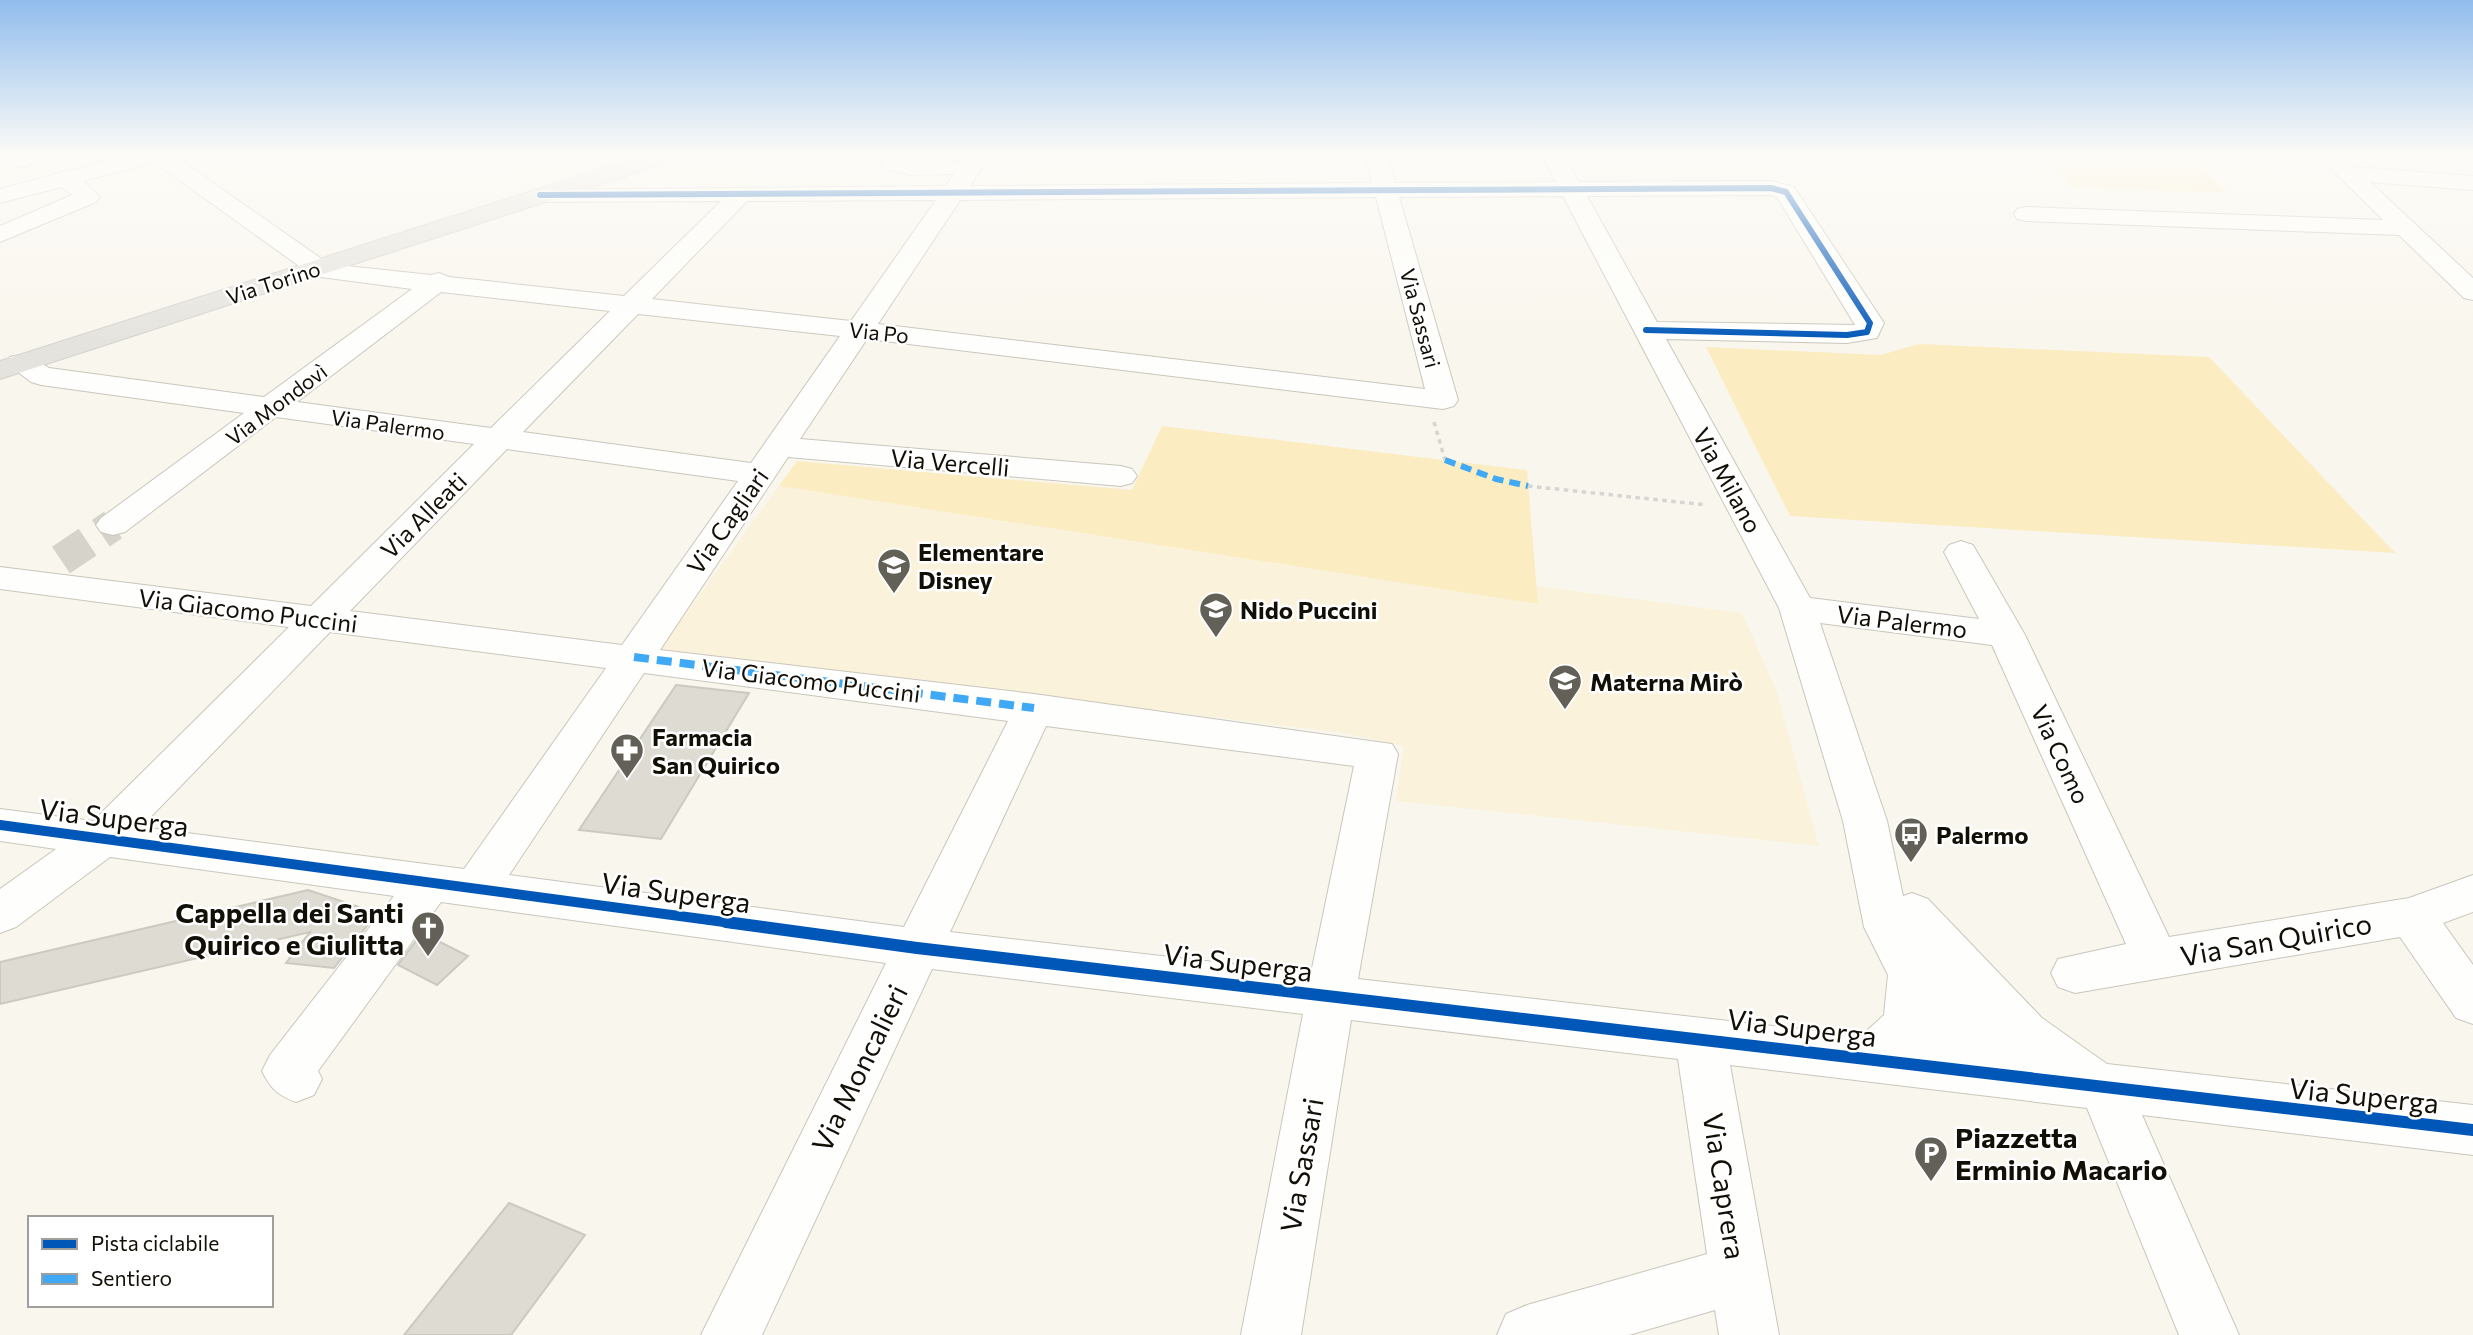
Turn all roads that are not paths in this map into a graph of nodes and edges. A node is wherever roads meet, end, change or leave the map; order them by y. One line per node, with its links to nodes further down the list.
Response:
1 (41, 217): 12 (street)
2 (246, 217): 13 (street)
3 (472, 217): 13 (main road, Via Torino)
4 (718, 217): 16 (street, Via Alleati)
5 (936, 217): 17 (street, Via Cagliari)
6 (1392, 217): 20 (street, Via Sassari)
7 (1587, 217): 18 (street, Via Milano)
8 (1802, 217): 18 (street)
9 (2115, 217): 11 (street)
10 (2393, 217): 11 (street)
11 (2404, 228): 15 (street)
12 (0, 235)
13 (316, 268): 14 (street, Via Po); 19 (main road, Via Torino)
14 (439, 281): 16 (street, Via Po); 21 (street, Via Mondovì)
15 (2473, 292)
16 (634, 304): 17 (street, Via Po); 22 (street, Via Alleati)
17 (860, 330): 20 (street, Via Po); 23 (street, Via Cagliari)
18 (1646, 330): 29 (street, Via Milano)
19 (10, 366): 21 (street, Via Palermo)
20 (1435, 399)
21 (271, 408): 22 (street, Via Palermo); 25 (street, Via Mondovì)
22 (500, 439): 23 (street, Via Palermo); 30 (street, Via Alleati)
23 (769, 461): 24 (street, Via Vercelli); 32 (street, Via Cagliari)
24 (1121, 476)
25 (113, 525)
26 (1961, 552): 31 (street, Via Como)
27 (61, 560): 28 (street)
28 (16, 580): 30 (street, Via Giacomo Puccini)
29 (1797, 608): 31 (street, Via Palermo); 34 (street, Via Milano)
30 (318, 620): 32 (street, Via Giacomo Puccini); 36 (street, Via Alleati)
31 (2006, 635): 43 (street, Via Como)
32 (634, 657): 33 (street, Via Giacomo Puccini); 37 (street, Via Cagliari)
33 (1034, 708): 42 (street, Via Moncalieri); 46 (street, Via Giacomo Puccini)
34 (1865, 821): 39 (street, Via Milano); 45 (street, Via Milano)
35 (0, 825): 36 (street, Via Superga)
36 (103, 838): 37 (street, Via Superga); 40 (street, Via Alleati)
37 (453, 885): 42 (street, Via Superga); 52 (street)
38 (2473, 893): 41 (street, Via San Quirico)
39 (1912, 912): 51 (street, Via Milano); 53 (street)
40 (0, 914)
41 (2411, 916): 43 (street, Via San Quirico); 47 (street)
42 (917, 948): 46 (street, Via Superga); 56 (street, Via Moncalieri)
43 (2156, 959): 44 (street, Via San Quirico)
44 (2075, 973)
45 (1912, 975): 49 (street); 50 (street, Via Milano)
46 (1331, 996): 48 (street, Via Superga); 57 (street, Via Sassari)
47 (2473, 1003)
48 (1700, 1038): 49 (street, Via Superga); 55 (street, Via Caprera)
49 (1868, 1058): 50 (street, Via Superga)
50 (1961, 1069): 51 (street, Via Superga)
51 (2012, 1076): 53 (street, Via Superga)
52 (296, 1079)
53 (2105, 1089): 54 (street, Via Superga); 60 (street)
54 (2473, 1130)
55 (1739, 1274): 58 (street); 59 (street, Via Caprera)
56 (736, 1325)
57 (1271, 1335)
58 (1527, 1335)
59 (1749, 1335)
60 (2209, 1335)

